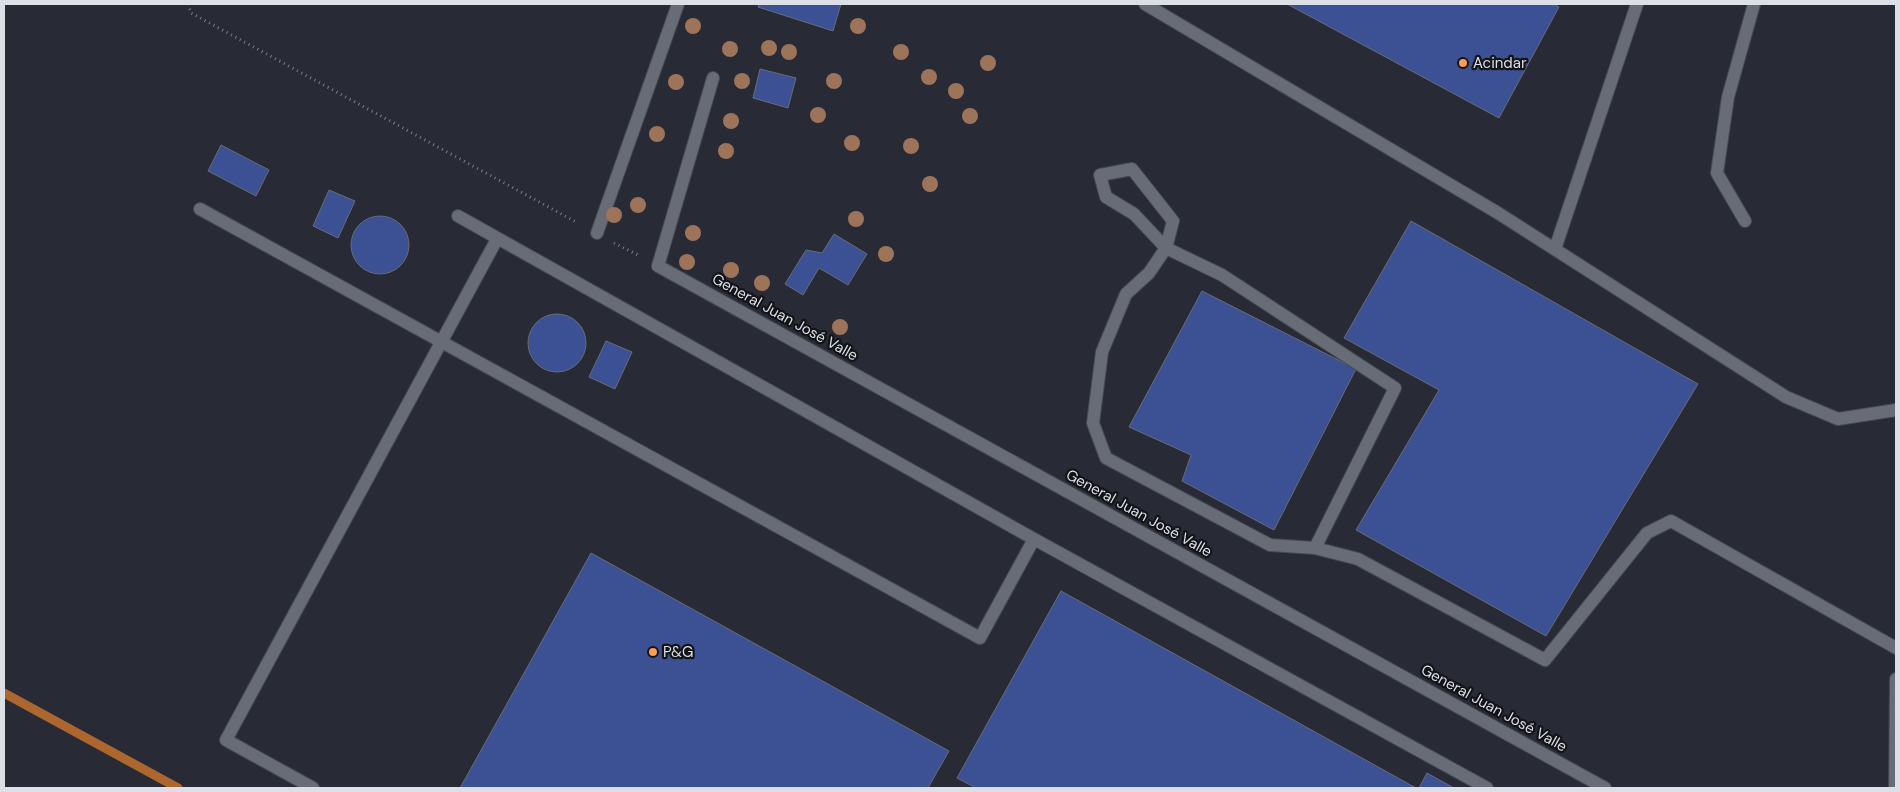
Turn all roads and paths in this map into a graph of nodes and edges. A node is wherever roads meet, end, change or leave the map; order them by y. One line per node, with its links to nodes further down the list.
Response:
1 (188, 4): 10 (path)
2 (678, 4): 10 (street)
3 (1145, 4): 13 (street)
4 (1637, 4): 13 (street)
5 (1754, 4): 9 (street)
6 (714, 78): 14 (street)
7 (200, 209): 15 (street)
8 (458, 216): 11 (street)
9 (1745, 221)
10 (596, 233): 14 (path)
11 (497, 239): 15 (street); 17 (street)
12 (1166, 248): 12 (street); 18 (street); 18 (street)
13 (1555, 249): 16 (street)
14 (658, 266): 23 (street, General Juan José Valle)
15 (442, 341): 17 (street); 21 (street)
16 (1896, 410)
17 (1034, 539): 22 (street)
18 (1315, 548): 19 (street)
19 (1896, 648)
20 (1896, 680): 24 (street)
21 (314, 788)
22 (1487, 788)
23 (1605, 788)
24 (1895, 788)

